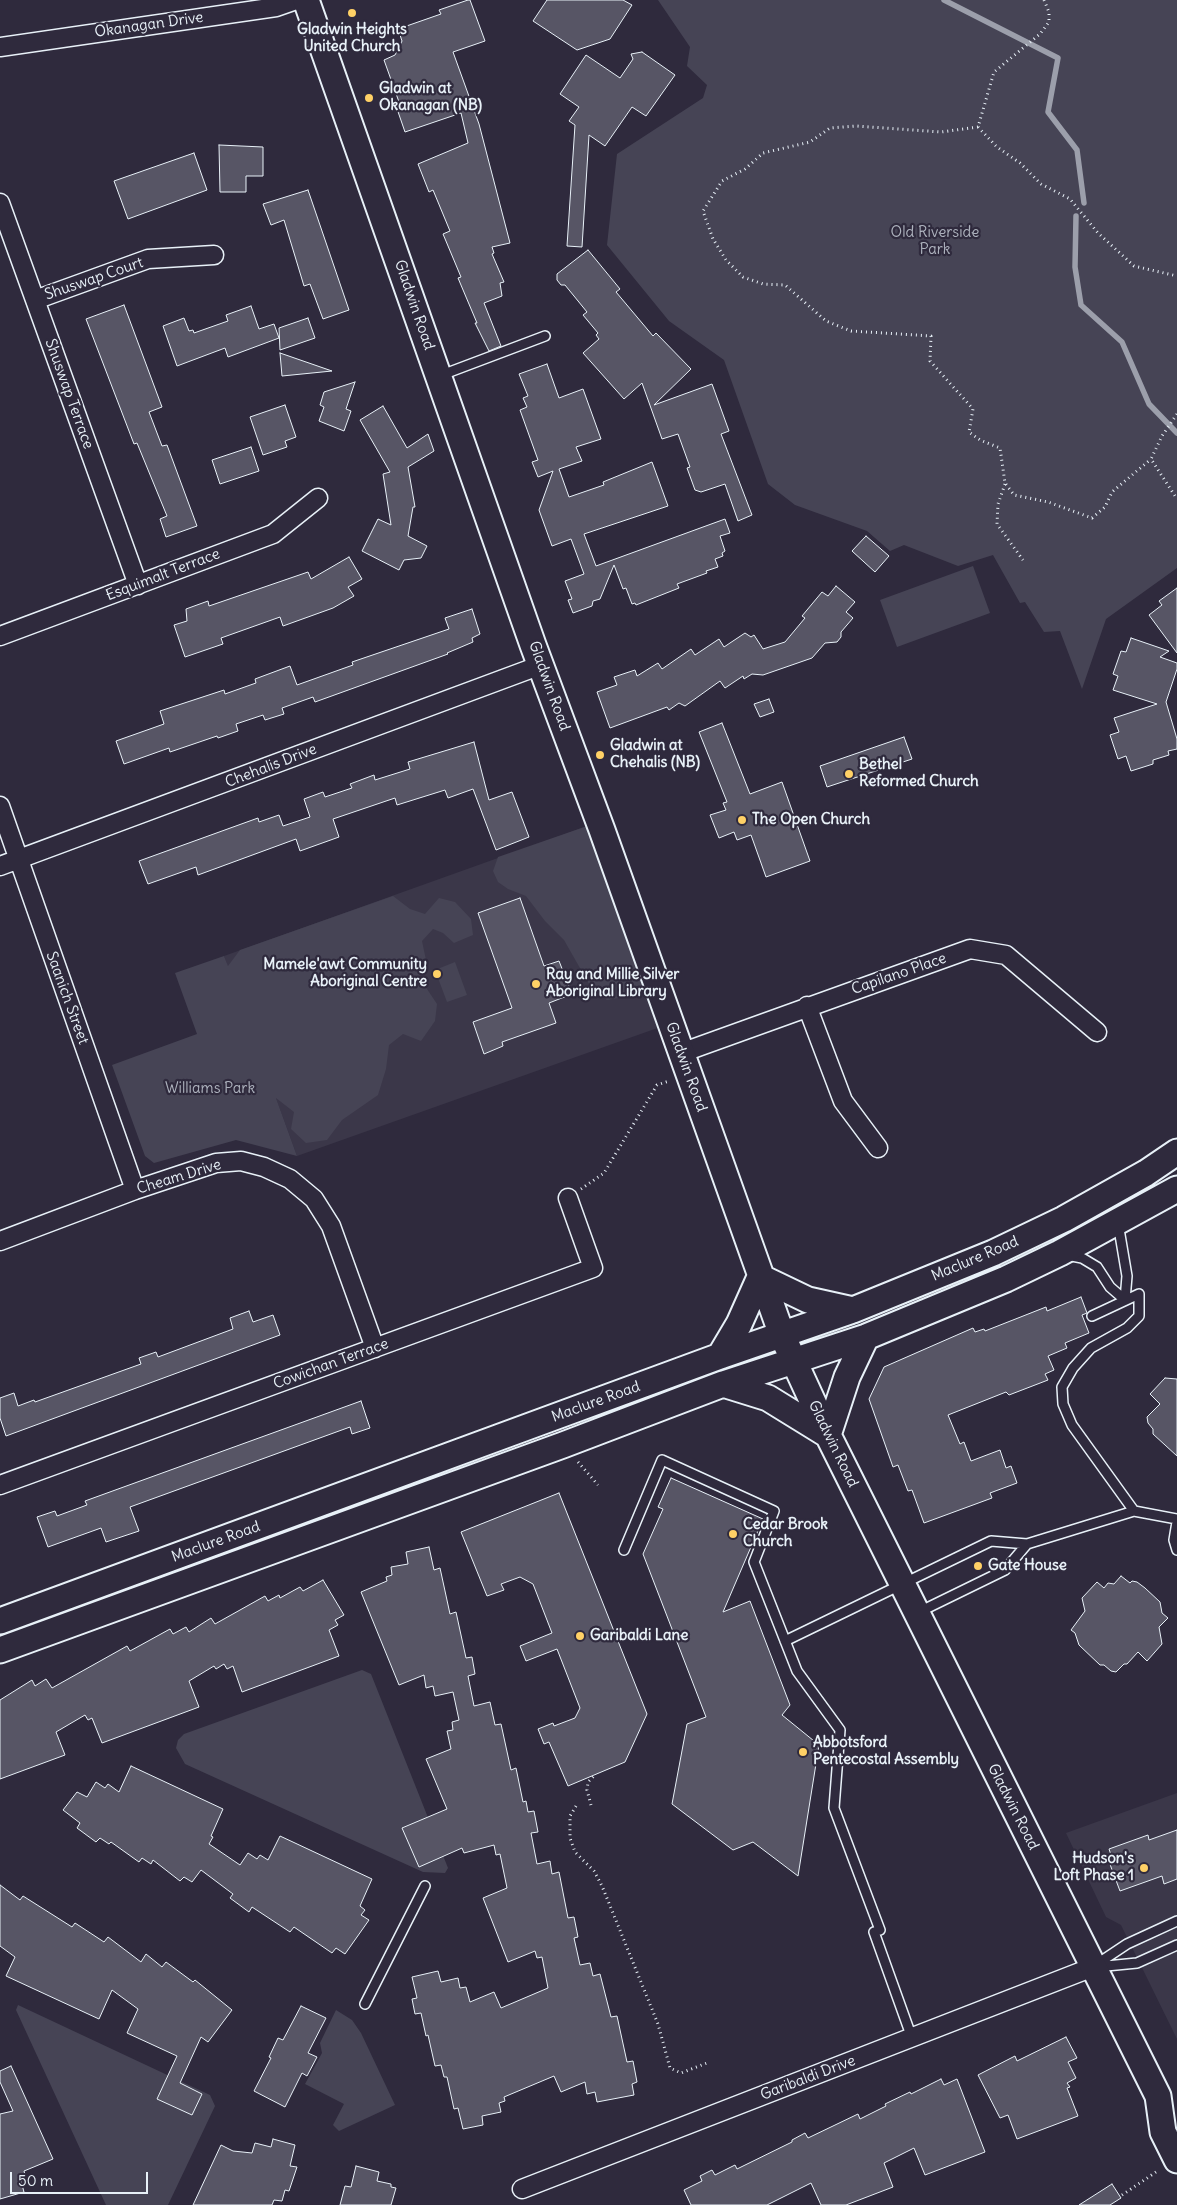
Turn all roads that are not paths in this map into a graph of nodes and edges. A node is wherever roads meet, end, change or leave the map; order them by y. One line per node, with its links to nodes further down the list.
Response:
1 (296, 0): 3 (street, Okanagan Drive)
2 (306, 0): 8 (main road, Gladwin Road)
3 (0, 47)
4 (0, 203): 6 (street, Shuswap Terrace)
5 (214, 255): 6 (street, Shuswap Court)
6 (35, 300): 10 (street, Shuswap Terrace)
7 (545, 336): 8 (lane)
8 (439, 376): 12 (main road, Gladwin Road)
9 (318, 498): 10 (street, Esquimalt Terrace)
10 (138, 585): 11 (street, Esquimalt Terrace)
11 (0, 636)
12 (540, 665): 14 (street, Chehalis Drive); 18 (main road, Gladwin Road)
13 (0, 806): 14 (street, Saanich Street)
14 (18, 860): 15 (street, Chehalis Drive); 22 (street, Saanich Street)
15 (0, 866)
16 (808, 1006): 17 (street, Capilano Place); 18 (street, Capilano Place); 19 (street)
17 (1097, 1032)
18 (685, 1063): 27 (main road, Gladwin Road)
19 (878, 1148)
20 (1177, 1152): 29 (main road, Maclure Road)
21 (1177, 1189): 24 (main road, Maclure Road)
22 (135, 1190): 25 (street, Cheam Drive); 33 (street, Cheam Drive)
23 (568, 1198): 33 (street, Cowichan Terrace)
24 (1118, 1222): 26 (main road, Maclure Road); 28 (lane)
25 (0, 1241)
26 (1060, 1253): 28 (lane); 32 (main road, Maclure Road)
27 (760, 1277): 29 (main road); 31 (main road, Gladwin Road); 34 (main road)
28 (1125, 1300): 30 (lane); 39 (lane)
29 (853, 1310): 31 (main road, Maclure Road)
30 (1092, 1316)
31 (782, 1335): 34 (main road, Maclure Road); 35 (main road, Gladwin Road)
32 (866, 1337): 35 (main road, Maclure Road); 37 (main road)
33 (375, 1348): 38 (street, Cowichan Terrace)
34 (720, 1356): 46 (main road, Maclure Road)
35 (793, 1360): 36 (main road, Maclure Road); 37 (main road, Gladwin Road)
36 (723, 1384): 37 (main road); 48 (main road, Maclure Road)
37 (828, 1435): 44 (main road, Gladwin Road)
38 (0, 1485)
39 (1134, 1511): 40 (lane); 41 (lane)
40 (1177, 1520): 43 (lane)
41 (1027, 1544): 44 (lane); 45 (lane)
42 (624, 1550): 47 (lane)
43 (1177, 1550)
44 (902, 1585): 45 (main road, Gladwin Road); 47 (lane)
45 (917, 1613): 52 (main road, Gladwin Road)
46 (0, 1621)
47 (785, 1641): 54 (lane)
48 (0, 1650)
49 (425, 1886): 53 (lane)
50 (1177, 1921): 52 (lane)
51 (1177, 1945): 52 (lane)
52 (1093, 1967): 54 (street, Garibaldi Drive); 55 (main road, Gladwin Road)
53 (365, 2004)
54 (912, 2038): 58 (street, Garibaldi Drive)
55 (1158, 2096): 56 (main road, Gladwin Road); 57 (main road, Gladwin Road)
56 (1177, 2113)
57 (1177, 2160)
58 (522, 2189)

